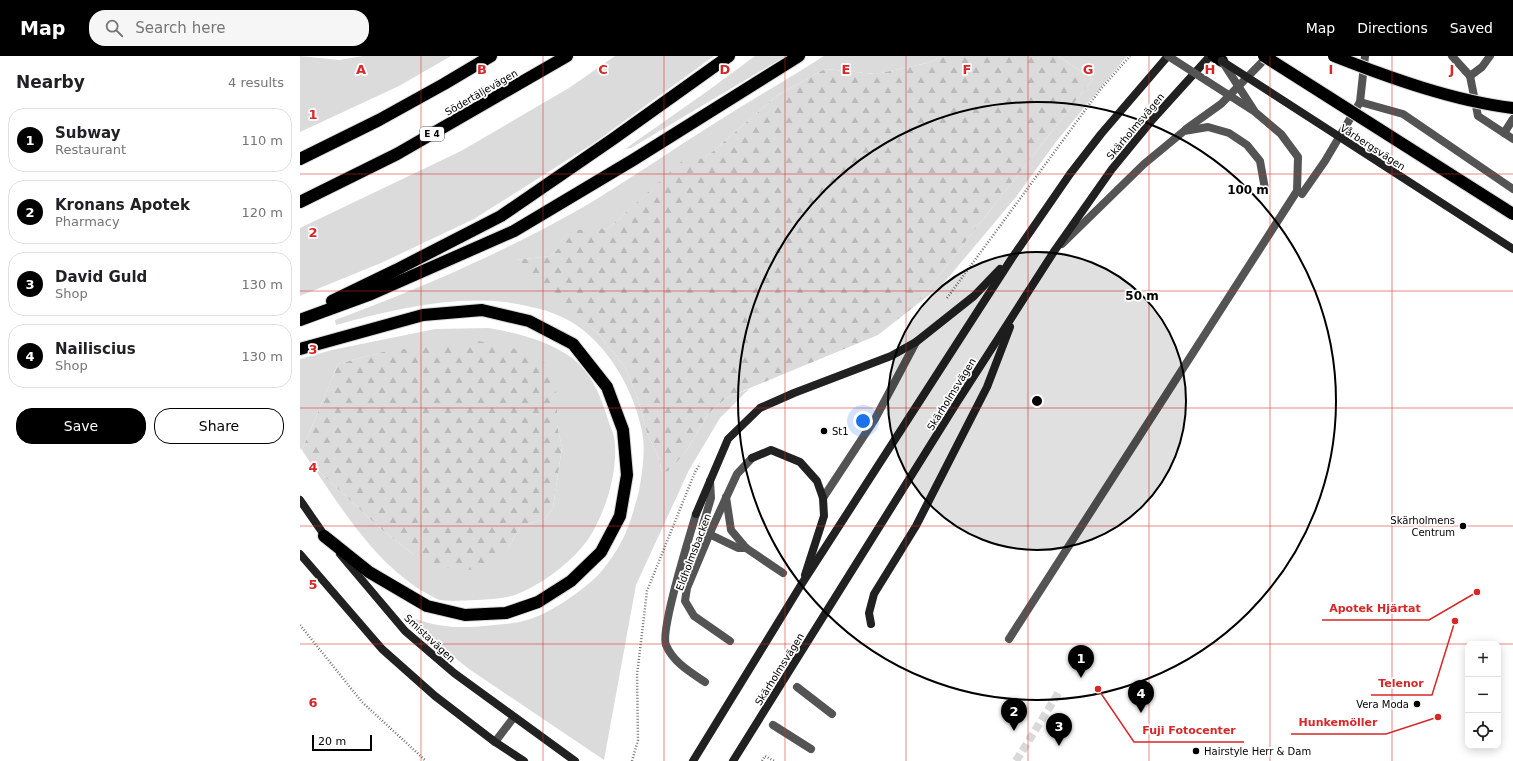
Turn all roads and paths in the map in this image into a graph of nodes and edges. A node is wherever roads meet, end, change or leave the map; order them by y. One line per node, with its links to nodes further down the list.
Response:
1 (491, 56): 22 (highway)
2 (567, 56): 26 (highway, Södertäljevägen / E 4)
3 (730, 56): 32 (highway)
4 (799, 56): 33 (highway)
5 (1168, 56): 17 (street, bridge); 30 (main road, Skärholmsvägen)
6 (1210, 56): 29 (main road, Skärholmsvägen)
7 (1264, 56): 27 (highway, bridge)
8 (1268, 56): 19 (street)
9 (1334, 56): 16 (highway, bridge)
10 (1365, 56): 15 (street)
11 (1452, 56): 14 (street)
12 (1490, 56): 14 (street)
13 (1218, 59): 17 (street, bridge); 28 (main road, Vårbergsvägen, bridge)
14 (1470, 76): 20 (street)
15 (1360, 102): 24 (street); 25 (street)
16 (1513, 108)
17 (1255, 112): 25 (street, bridge)
18 (1513, 119): 20 (street)
19 (1184, 131): 23 (street); 29 (street)
20 (1504, 133): 21 (street)
21 (1513, 139)
22 (300, 159)
23 (1265, 189)
24 (1513, 189)
25 (1300, 192): 50 (street)
26 (300, 202)
27 (1513, 214)
28 (1513, 249)
29 (1055, 250): 31 (main road, Skärholmsvägen)
30 (1012, 258): 34 (main road); 47 (main road, Skärholmsvägen)
31 (1015, 312): 48 (main road); 63 (main road, Skärholmsvägen)
32 (300, 316)
33 (300, 320)
34 (916, 342): 37 (main road); 39 (street)
35 (300, 349): 43 (highway)
36 (752, 458): 38 (street, Eldholmsbacken); 39 (main road)
37 (710, 481): 41 (main road); 42 (street)
38 (726, 497): 42 (street, Eldholmsbacken); 44 (street)
39 (823, 498): 47 (main road)
40 (300, 500): 43 (main road, Smistavägen)
41 (696, 514): 52 (street, Eldholmsbacken)
42 (710, 534): 44 (street); 51 (street, Eldholmsbacken)
43 (324, 536): 55 (main road, Smistavägen)
44 (746, 548): 46 (street)
45 (300, 554): 57 (main road)
46 (783, 573)
47 (801, 585): 62 (main road, Skärholmsvägen)
48 (871, 624)
49 (300, 625): 59 (path)
50 (1008, 639)
51 (730, 641)
52 (705, 682)
53 (797, 687): 54 (street)
54 (832, 714)
55 (514, 717): 57 (street); 61 (main road, Smistavägen)
56 (773, 725): 58 (street)
57 (495, 742): 60 (main road)
58 (811, 749)
59 (426, 761)
60 (524, 761)
61 (576, 761)
62 (693, 761)
63 (733, 761)
64 (762, 761): 65 (path)
65 (774, 761)

